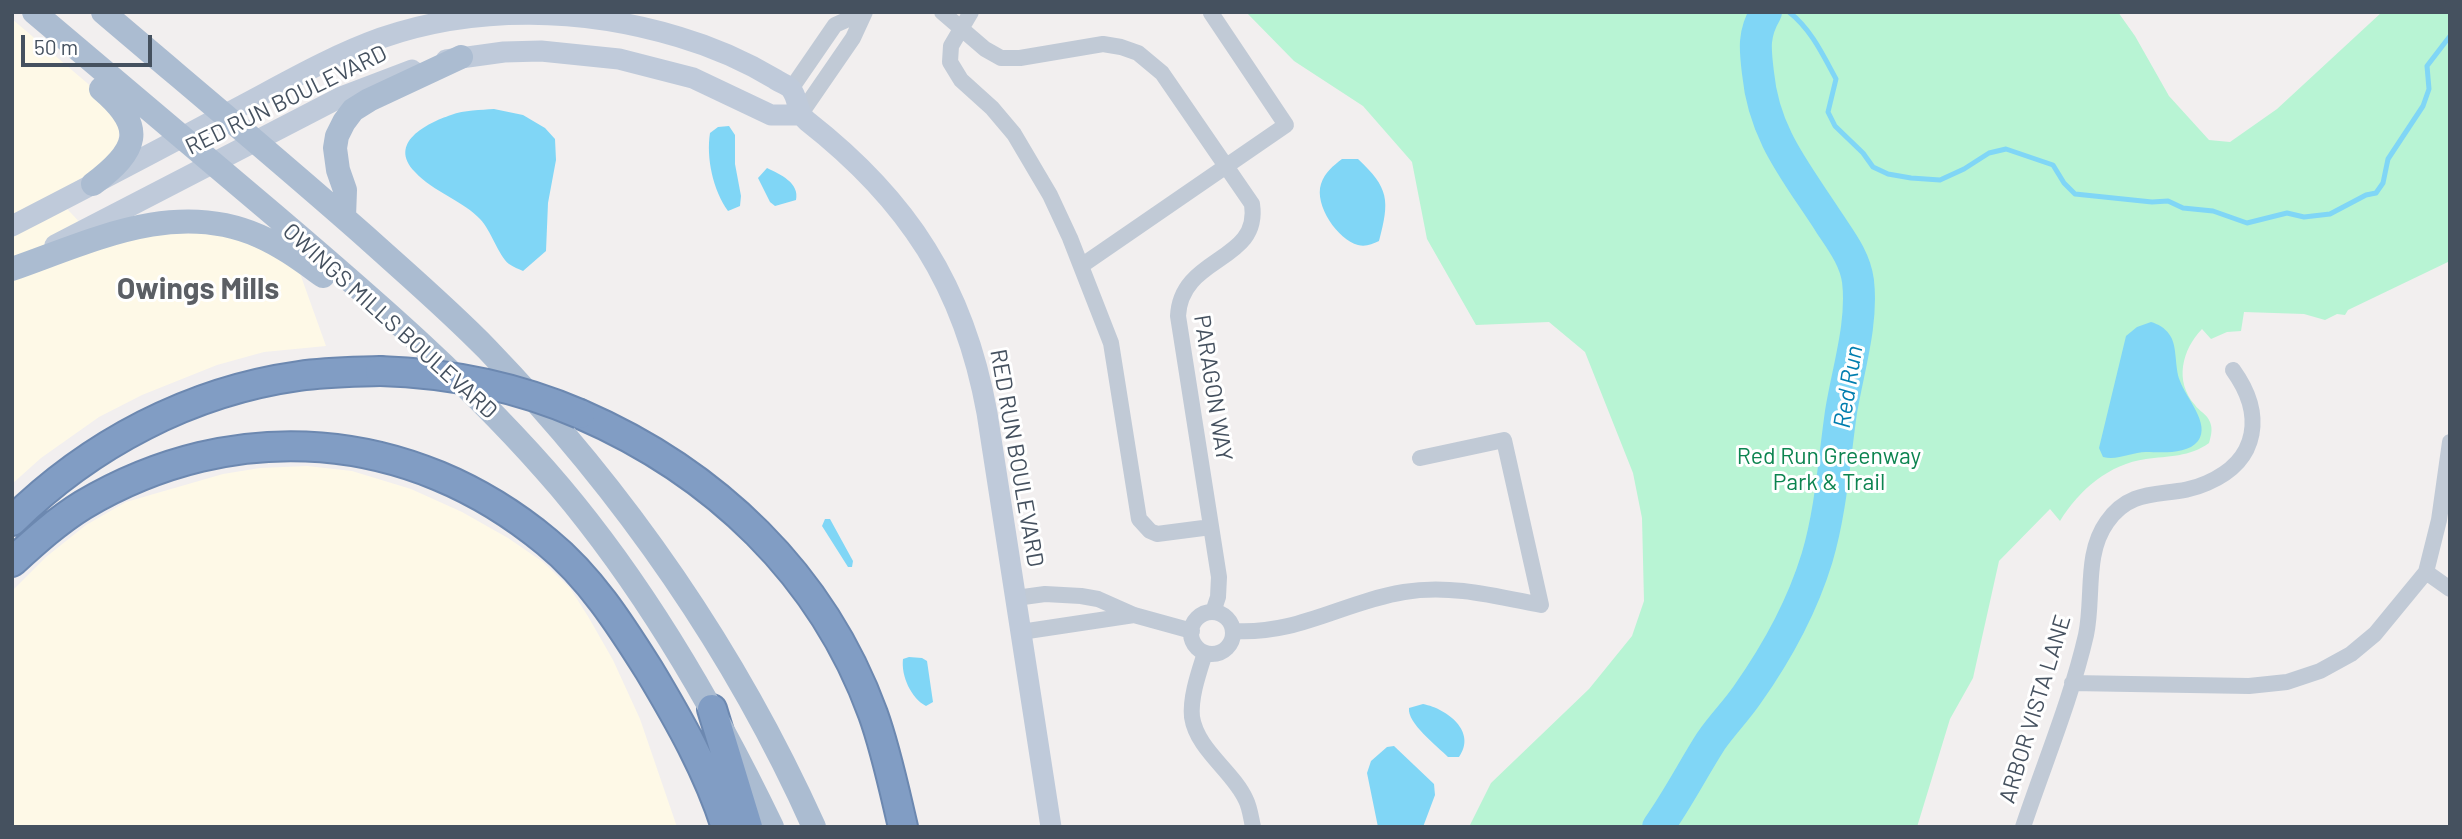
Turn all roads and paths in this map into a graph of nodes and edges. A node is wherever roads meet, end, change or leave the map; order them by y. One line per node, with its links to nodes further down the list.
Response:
1 (13, 12): 17 (main road)
2 (34, 12): 13 (main road, OWINGS MILLS BOULEVARD)
3 (103, 12): 11 (main road, OWINGS MILLS BOULEVARD)
4 (865, 12): 10 (street); 12 (street)
5 (942, 12): 8 (street, PARAGON WAY)
6 (971, 12): 8 (street)
7 (1211, 13): 16 (street)
8 (961, 27): 16 (street, PARAGON WAY); 20 (street)
9 (461, 57): 12 (main road, RED RUN BOULEVARD); 14 (main road, RED RUN BOULEVARD); 18 (main road)
10 (791, 89): 11 (main road, RED RUN BOULEVARD); 12 (main road)
11 (225, 115): 13 (main road, RED RUN BOULEVARD); 14 (main road, OWINGS MILLS BOULEVARD)
12 (800, 115): 31 (main road, RED RUN BOULEVARD)
13 (182, 137): 15 (main road, OWINGS MILLS BOULEVARD); 17 (main road, RED RUN BOULEVARD)
14 (255, 141): 15 (main road, RED RUN BOULEVARD); 18 (main road, OWINGS MILLS BOULEVARD)
15 (213, 163): 21 (main road, RED RUN BOULEVARD); 22 (main road, OWINGS MILLS BOULEVARD)
16 (1227, 166): 20 (street); 27 (street, PARAGON WAY)
17 (93, 184): 19 (main road, RED RUN BOULEVARD)
18 (344, 217): 43 (main road, OWINGS MILLS BOULEVARD)
19 (12, 226)
20 (1081, 266): 27 (street)
21 (12, 268): 22 (main road)
22 (401, 325): 39 (main road, OWINGS MILLS BOULEVARD)
23 (2233, 370): 38 (street, ARBOR VISTA LANE)
24 (2450, 442): 29 (street)
25 (1420, 458): 35 (street)
26 (12, 521): 44 (highway, bridge)
27 (1211, 527): 32 (street, PARAGON WAY)
28 (12, 562): 40 (highway)
29 (2426, 572): 30 (street); 38 (street)
30 (2450, 589)
31 (1016, 598): 33 (street); 36 (main road, RED RUN BOULEVARD)
32 (1213, 612): 34 (street); 35 (street)
33 (1134, 615): 34 (street); 36 (street)
34 (1192, 631): 37 (street)
35 (1233, 631): 37 (street)
36 (1021, 632): 45 (main road, RED RUN BOULEVARD)
37 (1205, 653): 46 (street)
38 (2072, 683): 47 (street, ARBOR VISTA LANE)
39 (712, 709): 41 (highway); 42 (main road, OWINGS MILLS BOULEVARD)
40 (726, 827)
41 (748, 827)
42 (772, 827)
43 (814, 827)
44 (903, 827)
45 (1051, 827)
46 (1253, 827)
47 (2023, 827)

